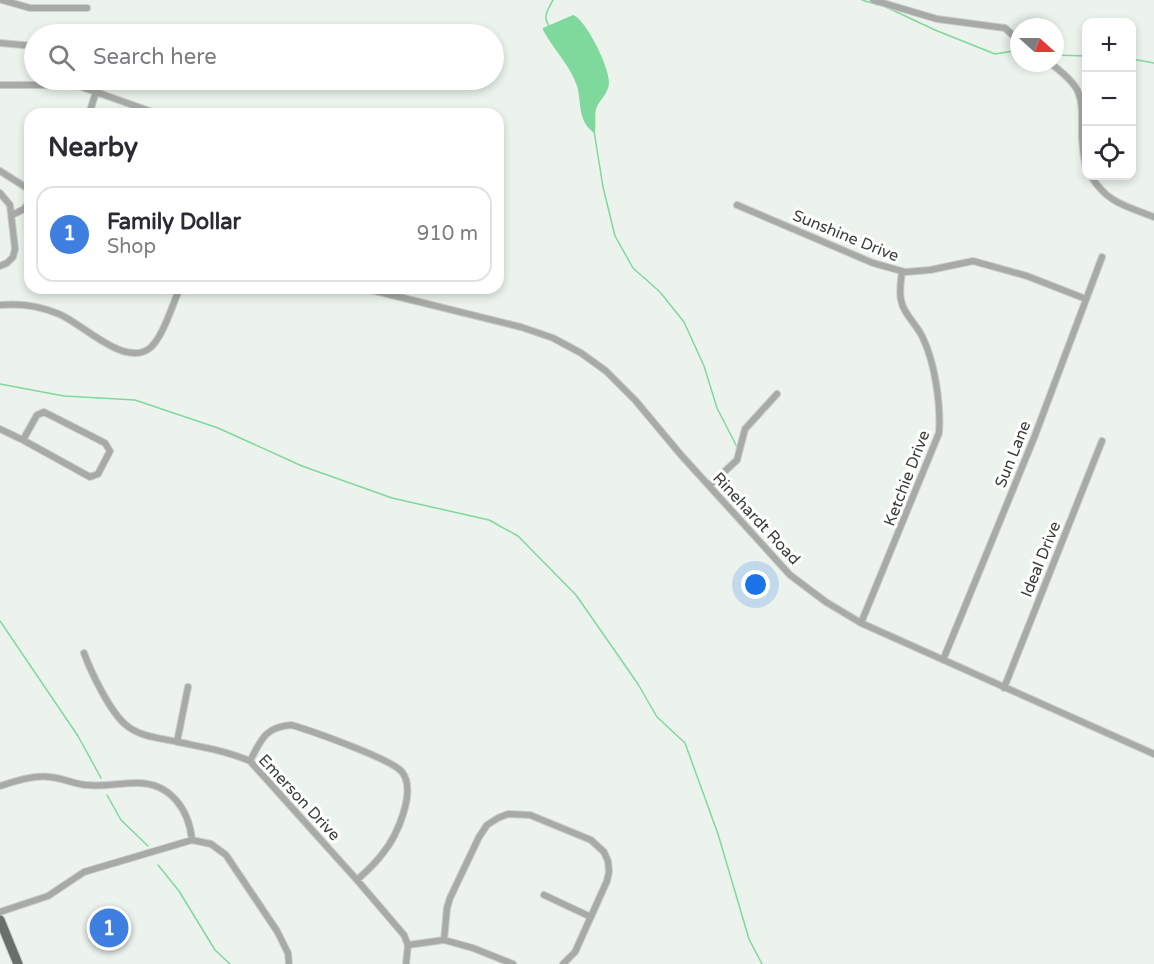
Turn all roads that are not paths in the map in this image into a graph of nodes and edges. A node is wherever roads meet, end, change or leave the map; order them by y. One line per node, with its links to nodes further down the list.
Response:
1 (2, 0): 3 (street)
2 (873, 0): 4 (street)
3 (87, 8)
4 (1010, 33)
5 (0, 43): 6 (street)
6 (24, 45)
7 (1061, 72): 14 (street)
8 (0, 85): 9 (street)
9 (24, 85)
10 (89, 90): 11 (street)
11 (96, 92): 12 (street); 13 (street)
12 (91, 108)
13 (141, 108)
14 (1082, 126)
15 (0, 171): 17 (street)
16 (1094, 180): 22 (street)
17 (24, 186)
18 (0, 193): 21 (street)
19 (737, 205): 25 (street, Sunshine Drive)
20 (24, 209): 21 (street)
21 (12, 215): 24 (street)
22 (1154, 217)
23 (1102, 256): 28 (street, Sun Lane)
24 (0, 266)
25 (902, 272): 28 (street, Sunshine Drive); 35 (street, Ketchie Drive)
26 (177, 294): 29 (street)
27 (387, 294): 34 (street, Rinehardt Road)
28 (1086, 299): 37 (street, Sun Lane)
29 (0, 305)
30 (777, 394): 34 (street)
31 (0, 429): 32 (street)
32 (23, 440): 32 (street)
33 (1102, 441): 39 (street, Ideal Drive)
34 (709, 486): 35 (street, Rinehardt Road)
35 (861, 624): 37 (street, Rinehardt Road)
36 (84, 653): 40 (street, Emerson Drive)
37 (943, 660): 39 (street, Rinehardt Road)
38 (188, 687): 40 (street)
39 (1004, 688): 41 (street, Rinehardt Road)
40 (177, 742): 42 (street, Emerson Drive)
41 (1154, 754)
42 (250, 761): 45 (street, Emerson Drive); 45 (street)
43 (0, 786): 44 (street)
44 (192, 840): 47 (street); 53 (street)
45 (357, 880): 51 (street, Emerson Drive)
46 (544, 895): 48 (street)
47 (0, 912)
48 (591, 917): 50 (street); 56 (street)
49 (0, 920): 52 (main road)
50 (444, 940): 51 (street); 55 (street)
51 (408, 945): 54 (street)
52 (18, 964)
53 (289, 964)
54 (406, 964)
55 (513, 964)
56 (563, 964)

